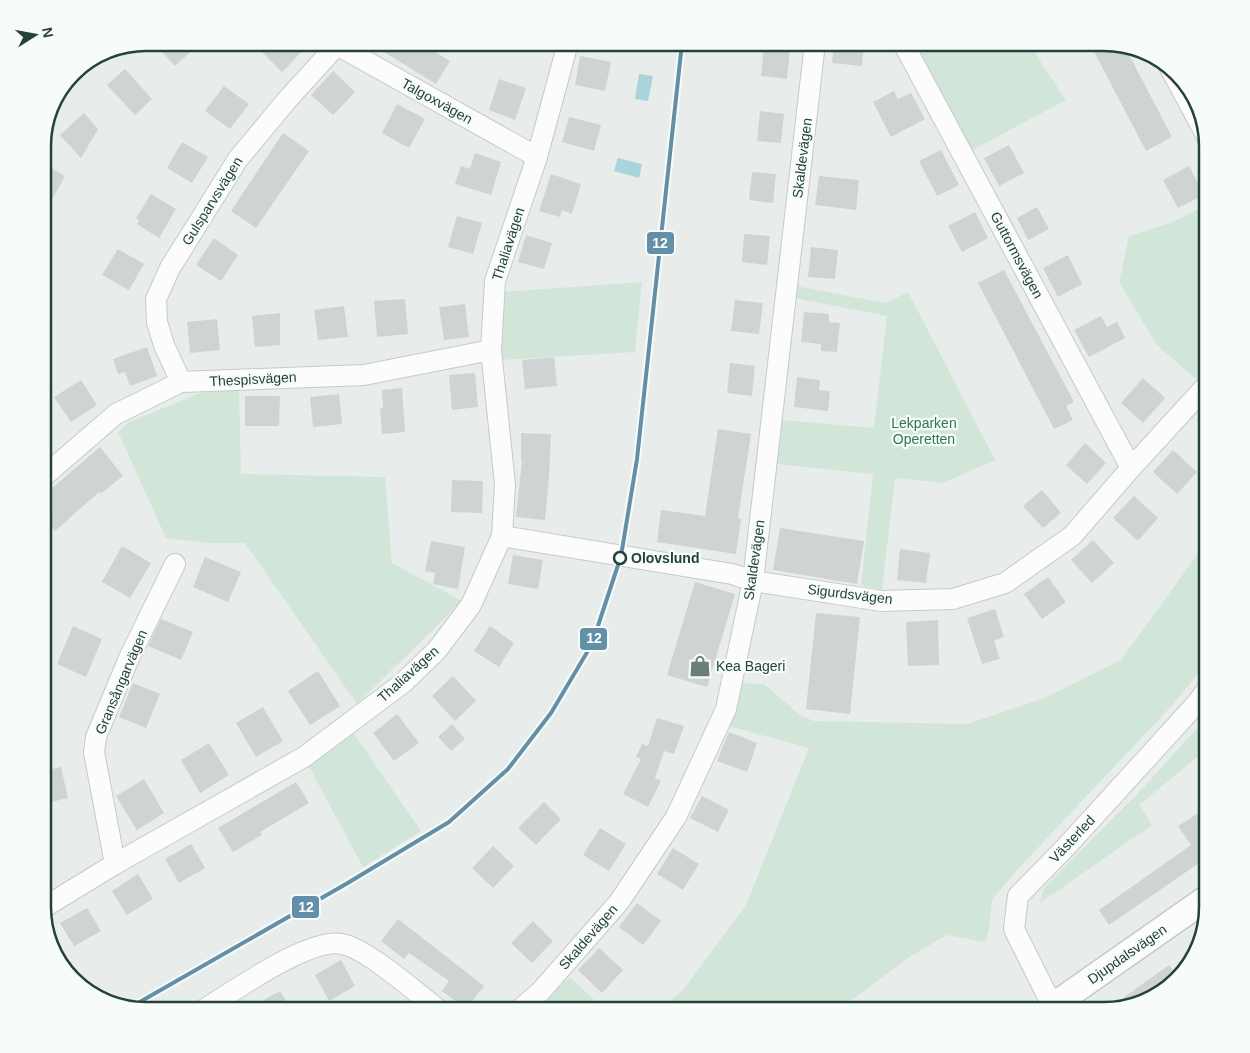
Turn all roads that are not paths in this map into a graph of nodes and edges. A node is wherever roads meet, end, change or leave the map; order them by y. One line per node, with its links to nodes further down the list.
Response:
1 (331, 51): 8 (street, Gulsparvsvägen)
2 (348, 51): 6 (street, Talgoxvägen)
3 (566, 51): 6 (street, Thaliavägen)
4 (814, 51): 14 (street, Skaldevägen)
5 (908, 51): 10 (street, Guttormsvägen)
6 (537, 157): 7 (street, Thaliavägen)
7 (491, 350): 8 (street, Thespisvägen); 12 (street, Thaliavägen)
8 (181, 382): 11 (street, Thespisvägen)
9 (1199, 395): 10 (street, Sigurdsvägen)
10 (1131, 468): 14 (street, Sigurdsvägen)
11 (51, 470)
12 (502, 536): 14 (street, Sigurdsvägen); 16 (street, Thaliavägen)
13 (175, 564): 16 (street, Gransångarvägen)
14 (753, 581): 21 (street, Skaldevägen)
15 (1199, 701): 22 (street, Västerled)
16 (115, 864): 17 (street, Thaliavägen)
17 (51, 903)
18 (1199, 904): 23 (street, Djupdalsvägen)
19 (216, 1002): 20 (street)
20 (429, 1002)
21 (528, 1002)
22 (1049, 1002)
23 (1062, 1002)

